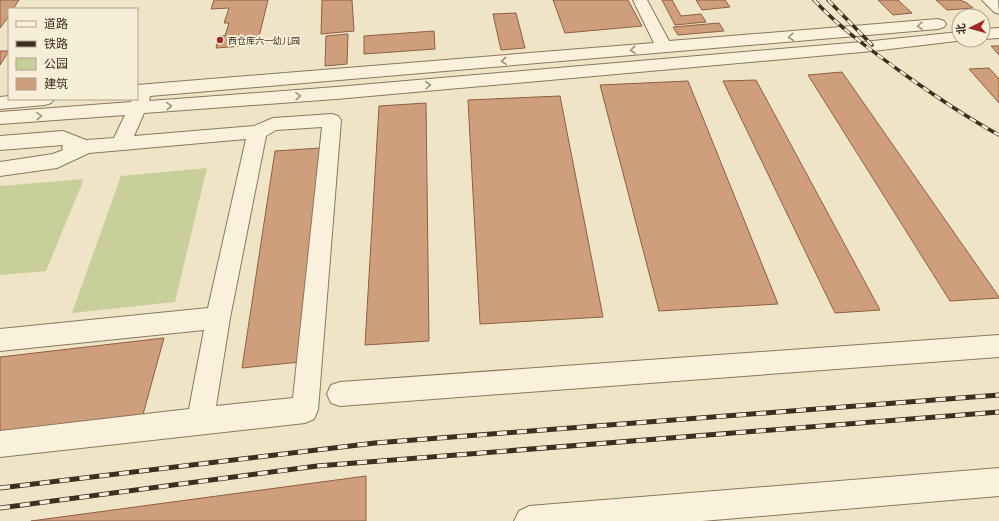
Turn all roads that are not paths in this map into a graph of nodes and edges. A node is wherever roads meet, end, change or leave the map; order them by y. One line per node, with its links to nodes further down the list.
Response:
1 (640, 0): 6 (street)
2 (989, 0): 3 (street)
3 (999, 9)
4 (951, 24): 6 (street, one-way to 6)
5 (951, 38): 7 (street, one-way to 5)
6 (664, 47): 7 (street, one-way to 7)
7 (140, 97): 13 (street)
8 (34, 100): 10 (street)
9 (120, 100): 11 (street, one-way to 9)
10 (0, 103)
11 (0, 118)
12 (257, 132): 13 (street); 16 (street); 20 (street)
13 (121, 144): 14 (street)
14 (85, 147): 15 (street); 15 (street)
15 (3, 155)
16 (218, 318): 17 (street); 20 (street)
17 (0, 340)
18 (999, 346): 19 (street)
19 (340, 394)
20 (200, 421): 21 (street)
21 (0, 444)
22 (999, 482): 23 (street)
23 (528, 521)

